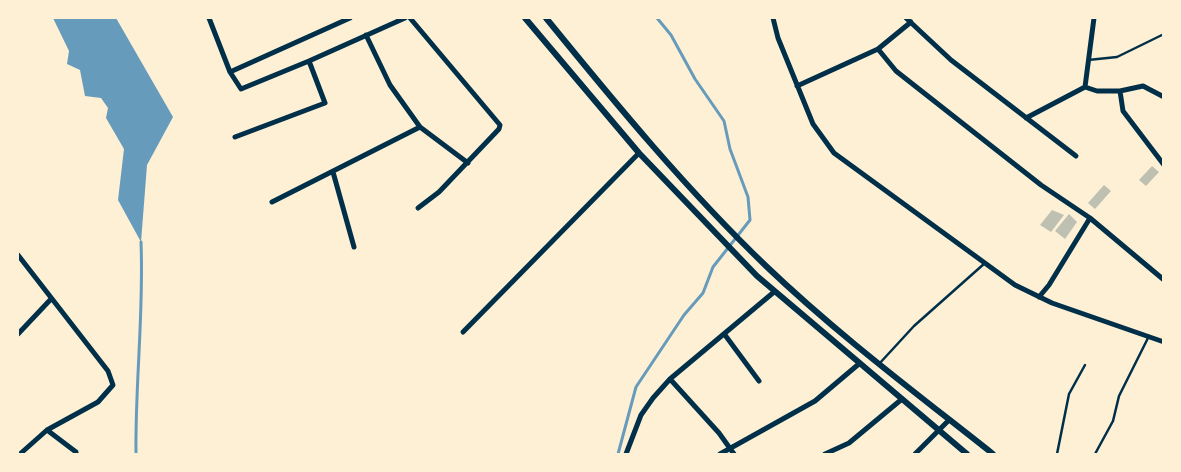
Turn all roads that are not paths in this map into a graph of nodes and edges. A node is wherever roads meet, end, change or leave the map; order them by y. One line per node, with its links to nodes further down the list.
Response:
1 (209, 18): 16 (street)
2 (350, 18): 16 (street)
3 (405, 18): 12 (street)
4 (410, 18): 28 (street)
5 (525, 18): 22 (street)
6 (546, 18): 21 (street)
7 (773, 18): 17 (street)
8 (906, 18): 10 (street)
9 (1094, 18): 14 (street)
10 (911, 22): 13 (street); 23 (street)
11 (1164, 34): 14 (lane)
12 (366, 35): 15 (street); 24 (street)
13 (878, 48): 17 (street); 33 (street)
14 (1087, 60): 18 (street)
15 (310, 61): 16 (street); 25 (street)
16 (230, 72)
17 (797, 86): 36 (street)
18 (1085, 87): 19 (street); 23 (street)
19 (1120, 91): 20 (street); 29 (street)
20 (1164, 96)
21 (611, 98): 22 (street); 47 (street)
22 (601, 108): 26 (street)
23 (1026, 118): 27 (street)
24 (420, 127): 28 (street); 30 (street)
25 (236, 137)
26 (639, 153): 38 (street); 41 (street)
27 (1076, 156)
28 (468, 163): 32 (street)
29 (1164, 165)
30 (333, 172): 31 (street); 34 (street)
31 (272, 202)
32 (418, 208)
33 (1090, 218): 37 (street); 39 (street)
34 (354, 247)
35 (18, 255): 40 (street)
36 (986, 262): 39 (street); 47 (lane)
37 (1164, 280)
38 (774, 292): 43 (street); 46 (street)
39 (1039, 297): 44 (street)
40 (50, 299): 42 (street); 53 (street)
41 (463, 332)
42 (18, 334)
43 (725, 335): 49 (street); 50 (street)
44 (1149, 336): 45 (street); 66 (lane)
45 (1164, 342)
46 (860, 363): 51 (street); 55 (street)
47 (878, 364): 52 (street)
48 (1085, 364): 65 (lane)
49 (670, 379): 55 (street); 58 (street)
50 (759, 381)
51 (902, 399): 54 (street); 61 (street)
52 (949, 420): 54 (street); 64 (street)
53 (47, 430): 56 (street); 57 (street)
54 (939, 431): 62 (street); 63 (street)
55 (729, 448): 59 (street); 60 (street)
56 (20, 454)
57 (76, 454)
58 (626, 454)
59 (720, 454)
60 (734, 454)
61 (825, 454)
62 (915, 454)
63 (967, 454)
64 (993, 454)
65 (1057, 454)
66 (1095, 454)

